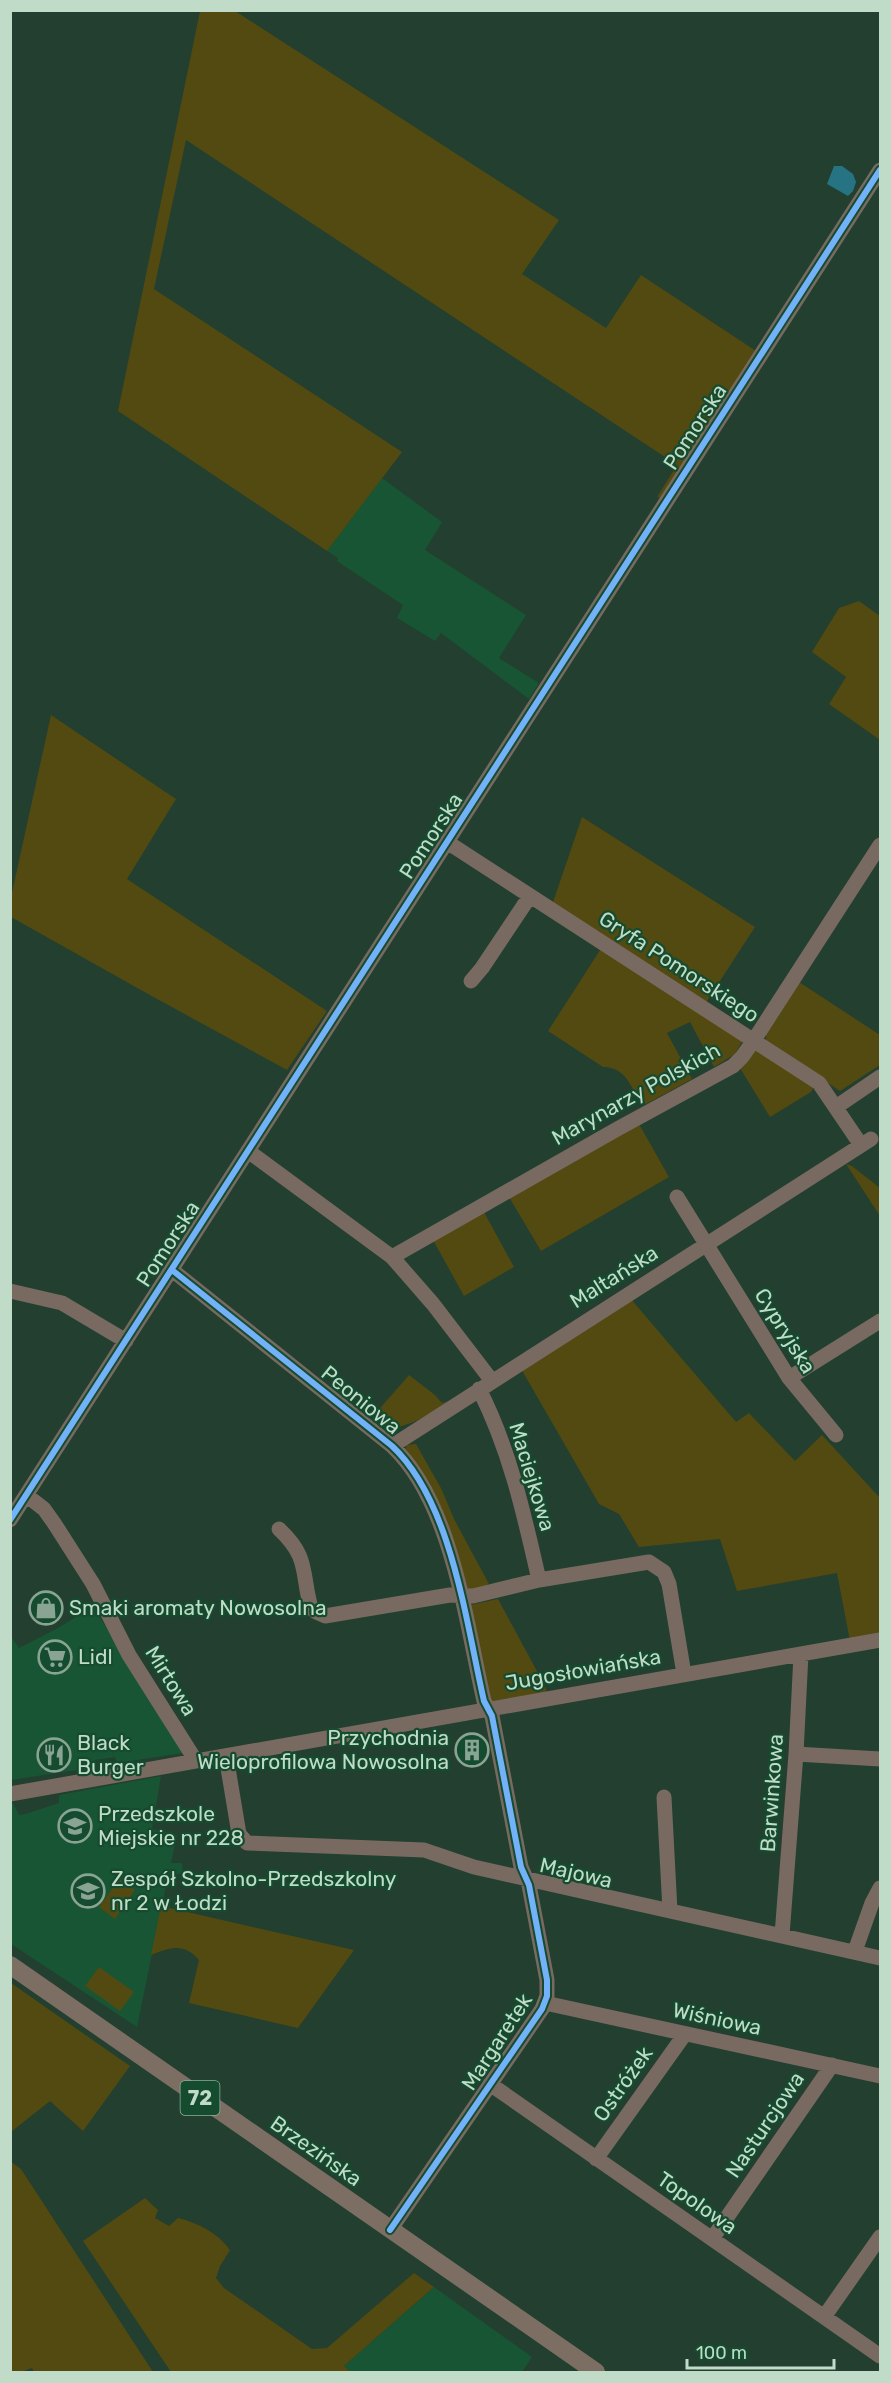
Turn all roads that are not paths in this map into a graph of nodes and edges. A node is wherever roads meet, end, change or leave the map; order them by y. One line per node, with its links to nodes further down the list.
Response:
1 (880, 170): 2 (street, Pomorska)
2 (447, 842): 4 (street, Gryfa Pomorskiego); 9 (street, Pomorska)
3 (880, 845): 6 (street, Marynarzy Polskich)
4 (530, 896): 5 (street); 6 (street, Gryfa Pomorskiego)
5 (471, 981)
6 (754, 1040): 8 (street, Gryfa Pomorskiego); 12 (street, Marynarzy Polskich)
7 (880, 1077): 8 (street)
8 (836, 1107): 11 (street, Maltańska)
9 (248, 1151): 12 (street, Maciejkowa); 13 (street, Pomorska)
10 (676, 1197): 11 (street, Cypryjska)
11 (706, 1244): 17 (street, Cypryjska); 18 (street, Maltańska)
12 (392, 1257): 18 (street, Maciejkowa)
13 (171, 1269): 16 (street, Pomorska); 20 (street, Peoniowa)
14 (10, 1292): 16 (street)
15 (880, 1321): 17 (street)
16 (126, 1341): 21 (street, Pomorska)
17 (789, 1378): 19 (street, Cypryjska)
18 (485, 1385): 20 (street, Maltańska); 24 (street, Maciejkowa)
19 (836, 1435)
20 (392, 1446): 25 (street, Peoniowa)
21 (26, 1496): 22 (street, Pomorska); 33 (street, Mirtowa)
22 (10, 1520)
23 (279, 1529): 25 (street)
24 (539, 1580): 25 (street); 28 (street)
25 (460, 1596): 29 (street, Peoniowa)
26 (880, 1640): 27 (street, Jugosłowiańska)
27 (801, 1654): 28 (street, Jugosłowiańska); 30 (street, Barwinkowa)
28 (684, 1674): 29 (street, Jugosłowiańska)
29 (489, 1709): 31 (street, Jugosłowiańska); 36 (street, Margaretek)
30 (796, 1754): 32 (street); 39 (street, Barwinkowa)
31 (226, 1756): 33 (street, Jugosłowiańska); 36 (street, Majowa)
32 (880, 1759)
33 (196, 1761): 34 (street, Jugosłowiańska)
34 (10, 1794)
35 (664, 1797): 38 (street)
36 (526, 1878): 38 (street, Majowa); 43 (street, Margaretek)
37 (880, 1888): 40 (street)
38 (670, 1911): 39 (street, Majowa)
39 (782, 1935): 40 (street, Majowa)
40 (855, 1951): 41 (street, Majowa)
41 (880, 1958)
42 (10, 1965): 49 (main road, Brzezińska / 72)
43 (545, 2003): 44 (street, Wiśniowa); 47 (street, Margaretek)
44 (685, 2034): 45 (street, Wiśniowa); 48 (street, Ostróżek)
45 (832, 2065): 46 (street, Wiśniowa); 51 (street, Nasturcjowa)
46 (880, 2076)
47 (490, 2084): 48 (street, Topolowa); 49 (street, Margaretek)
48 (596, 2159): 51 (street, Topolowa)
49 (390, 2230): 54 (main road, Brzezińska / 72)
50 (880, 2237): 52 (street)
51 (712, 2239): 52 (street, Topolowa)
52 (824, 2317): 53 (street, Topolowa)
53 (880, 2356)
54 (596, 2373)

